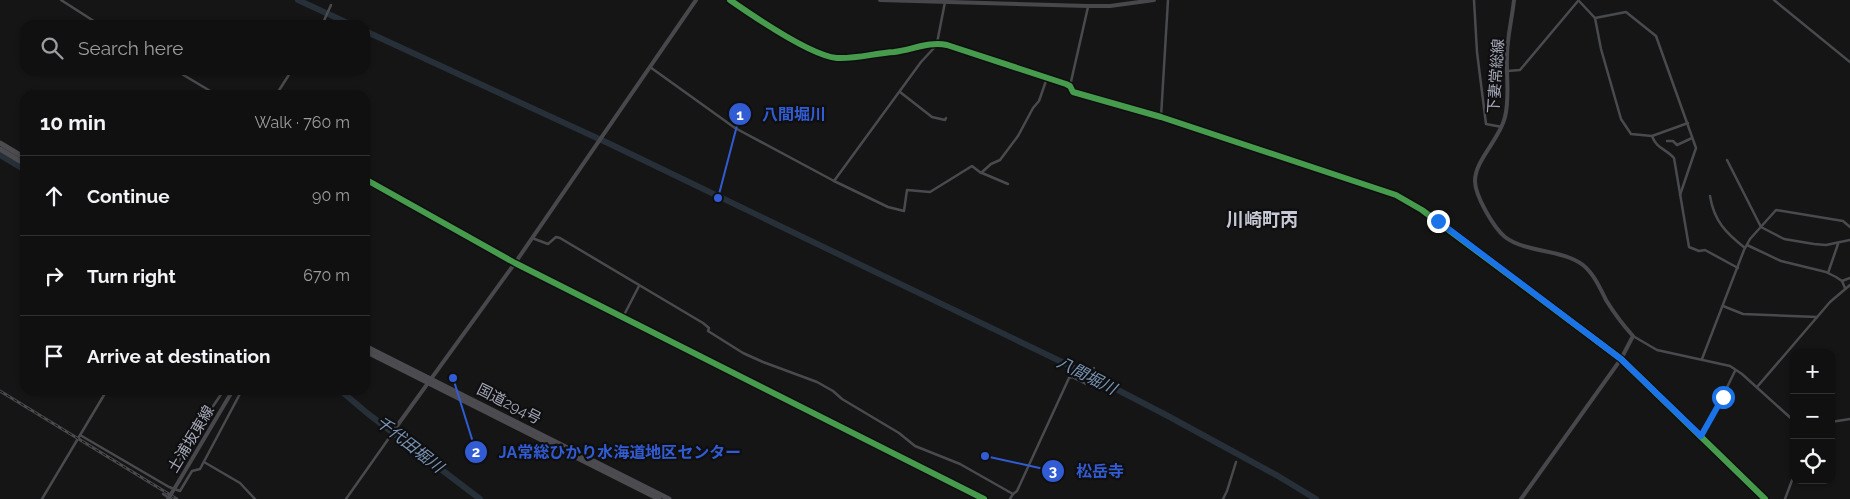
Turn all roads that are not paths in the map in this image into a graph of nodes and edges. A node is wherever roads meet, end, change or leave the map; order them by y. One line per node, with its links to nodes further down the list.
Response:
1 (62, 0): 15 (street)
2 (696, 0): 19 (main road)
3 (730, 0): 17 (street)
4 (880, 0): 11 (main road)
5 (1154, 0): 13 (main road)
6 (1168, 0): 28 (street)
7 (1474, 0): 31 (street)
8 (1514, 0): 20 (main road, 下妻常総線)
9 (1774, 0): 18 (street)
10 (1579, 1): 14 (street); 20 (street)
11 (945, 2): 13 (main road); 17 (street)
12 (331, 6): 16 (street)
13 (1088, 6): 24 (street)
14 (1595, 18): 30 (street); 32 (street)
15 (92, 20)
16 (324, 20)
17 (937, 43): 23 (street); 27 (street)
18 (1850, 62)
19 (649, 66): 41 (street); 48 (main road)
20 (1507, 71): 31 (main road, 下妻常総線)
21 (183, 75): 25 (street)
22 (289, 75): 26 (street)
23 (1047, 78): 24 (street); 40 (street)
24 (1070, 86): 28 (street)
25 (209, 90)
26 (279, 90)
27 (900, 92): 29 (street); 41 (street)
28 (1161, 117): 66 (street)
29 (946, 118)
30 (1688, 124): 32 (street); 33 (street)
31 (1502, 127): 63 (main road, 下妻常総線)
32 (1652, 136): 44 (street)
33 (1692, 138): 34 (street); 44 (street)
34 (1667, 141)
35 (0, 143): 37 (highway)
36 (0, 149): 39 (highway)
37 (20, 155)
38 (1726, 160): 46 (street)
39 (20, 161)
40 (982, 173): 41 (street); 43 (street)
41 (834, 181)
42 (370, 183): 52 (street)
43 (1008, 184)
44 (1680, 196): 53 (street)
45 (1710, 196): 51 (street)
46 (1761, 227): 47 (street); 50 (street); 51 (street)
47 (1850, 227)
48 (532, 238): 52 (main road); 58 (street)
49 (1850, 240): 50 (street)
50 (1838, 243): 54 (street)
51 (1746, 246): 53 (street); 54 (street)
52 (515, 263): 61 (street); 70 (main road)
53 (1738, 268): 60 (street)
54 (1828, 273): 56 (street)
55 (1850, 278): 56 (street)
56 (1842, 281): 59 (street)
57 (1850, 285): 59 (street)
58 (639, 286): 61 (street); 87 (street)
59 (1845, 289): 62 (street)
60 (1723, 306): 62 (street); 67 (street)
61 (623, 317): 94 (street)
62 (1817, 317): 71 (street)
63 (1633, 336): 66 (main road); 67 (street)
64 (370, 349): 70 (highway, 国道294号)
65 (370, 353): 70 (highway, 国道294号)
66 (1621, 359): 81 (street); 97 (main road)
67 (1702, 359): 69 (street)
68 (1094, 368): 87 (street)
69 (1736, 370): 71 (street); 81 (street)
70 (430, 381): 79 (main road); 92 (highway, 国道294号); 93 (highway, 国道294号)
71 (1756, 387): 76 (street)
72 (104, 395): 80 (street)
73 (221, 395): 84 (street)
74 (230, 395): 89 (main road, 土浦坂東線, bridge)
75 (239, 395): 82 (street)
76 (1790, 417)
77 (1850, 419): 78 (street)
78 (1835, 421)
79 (393, 432): 91 (street)
80 (80, 435): 82 (street); 88 (street)
81 (1701, 436): 98 (street)
82 (204, 462): 90 (street)
83 (1236, 462): 96 (street)
84 (181, 465)
85 (1791, 484): 99 (street)
86 (163, 494): 89 (street)
87 (1013, 494): 95 (street)
88 (42, 499)
89 (169, 499)
90 (255, 499)
91 (346, 499)
92 (658, 499)
93 (669, 499)
94 (984, 499)
95 (1010, 499)
96 (1223, 499)
97 (1521, 499)
98 (1765, 499)
99 (1785, 499)

